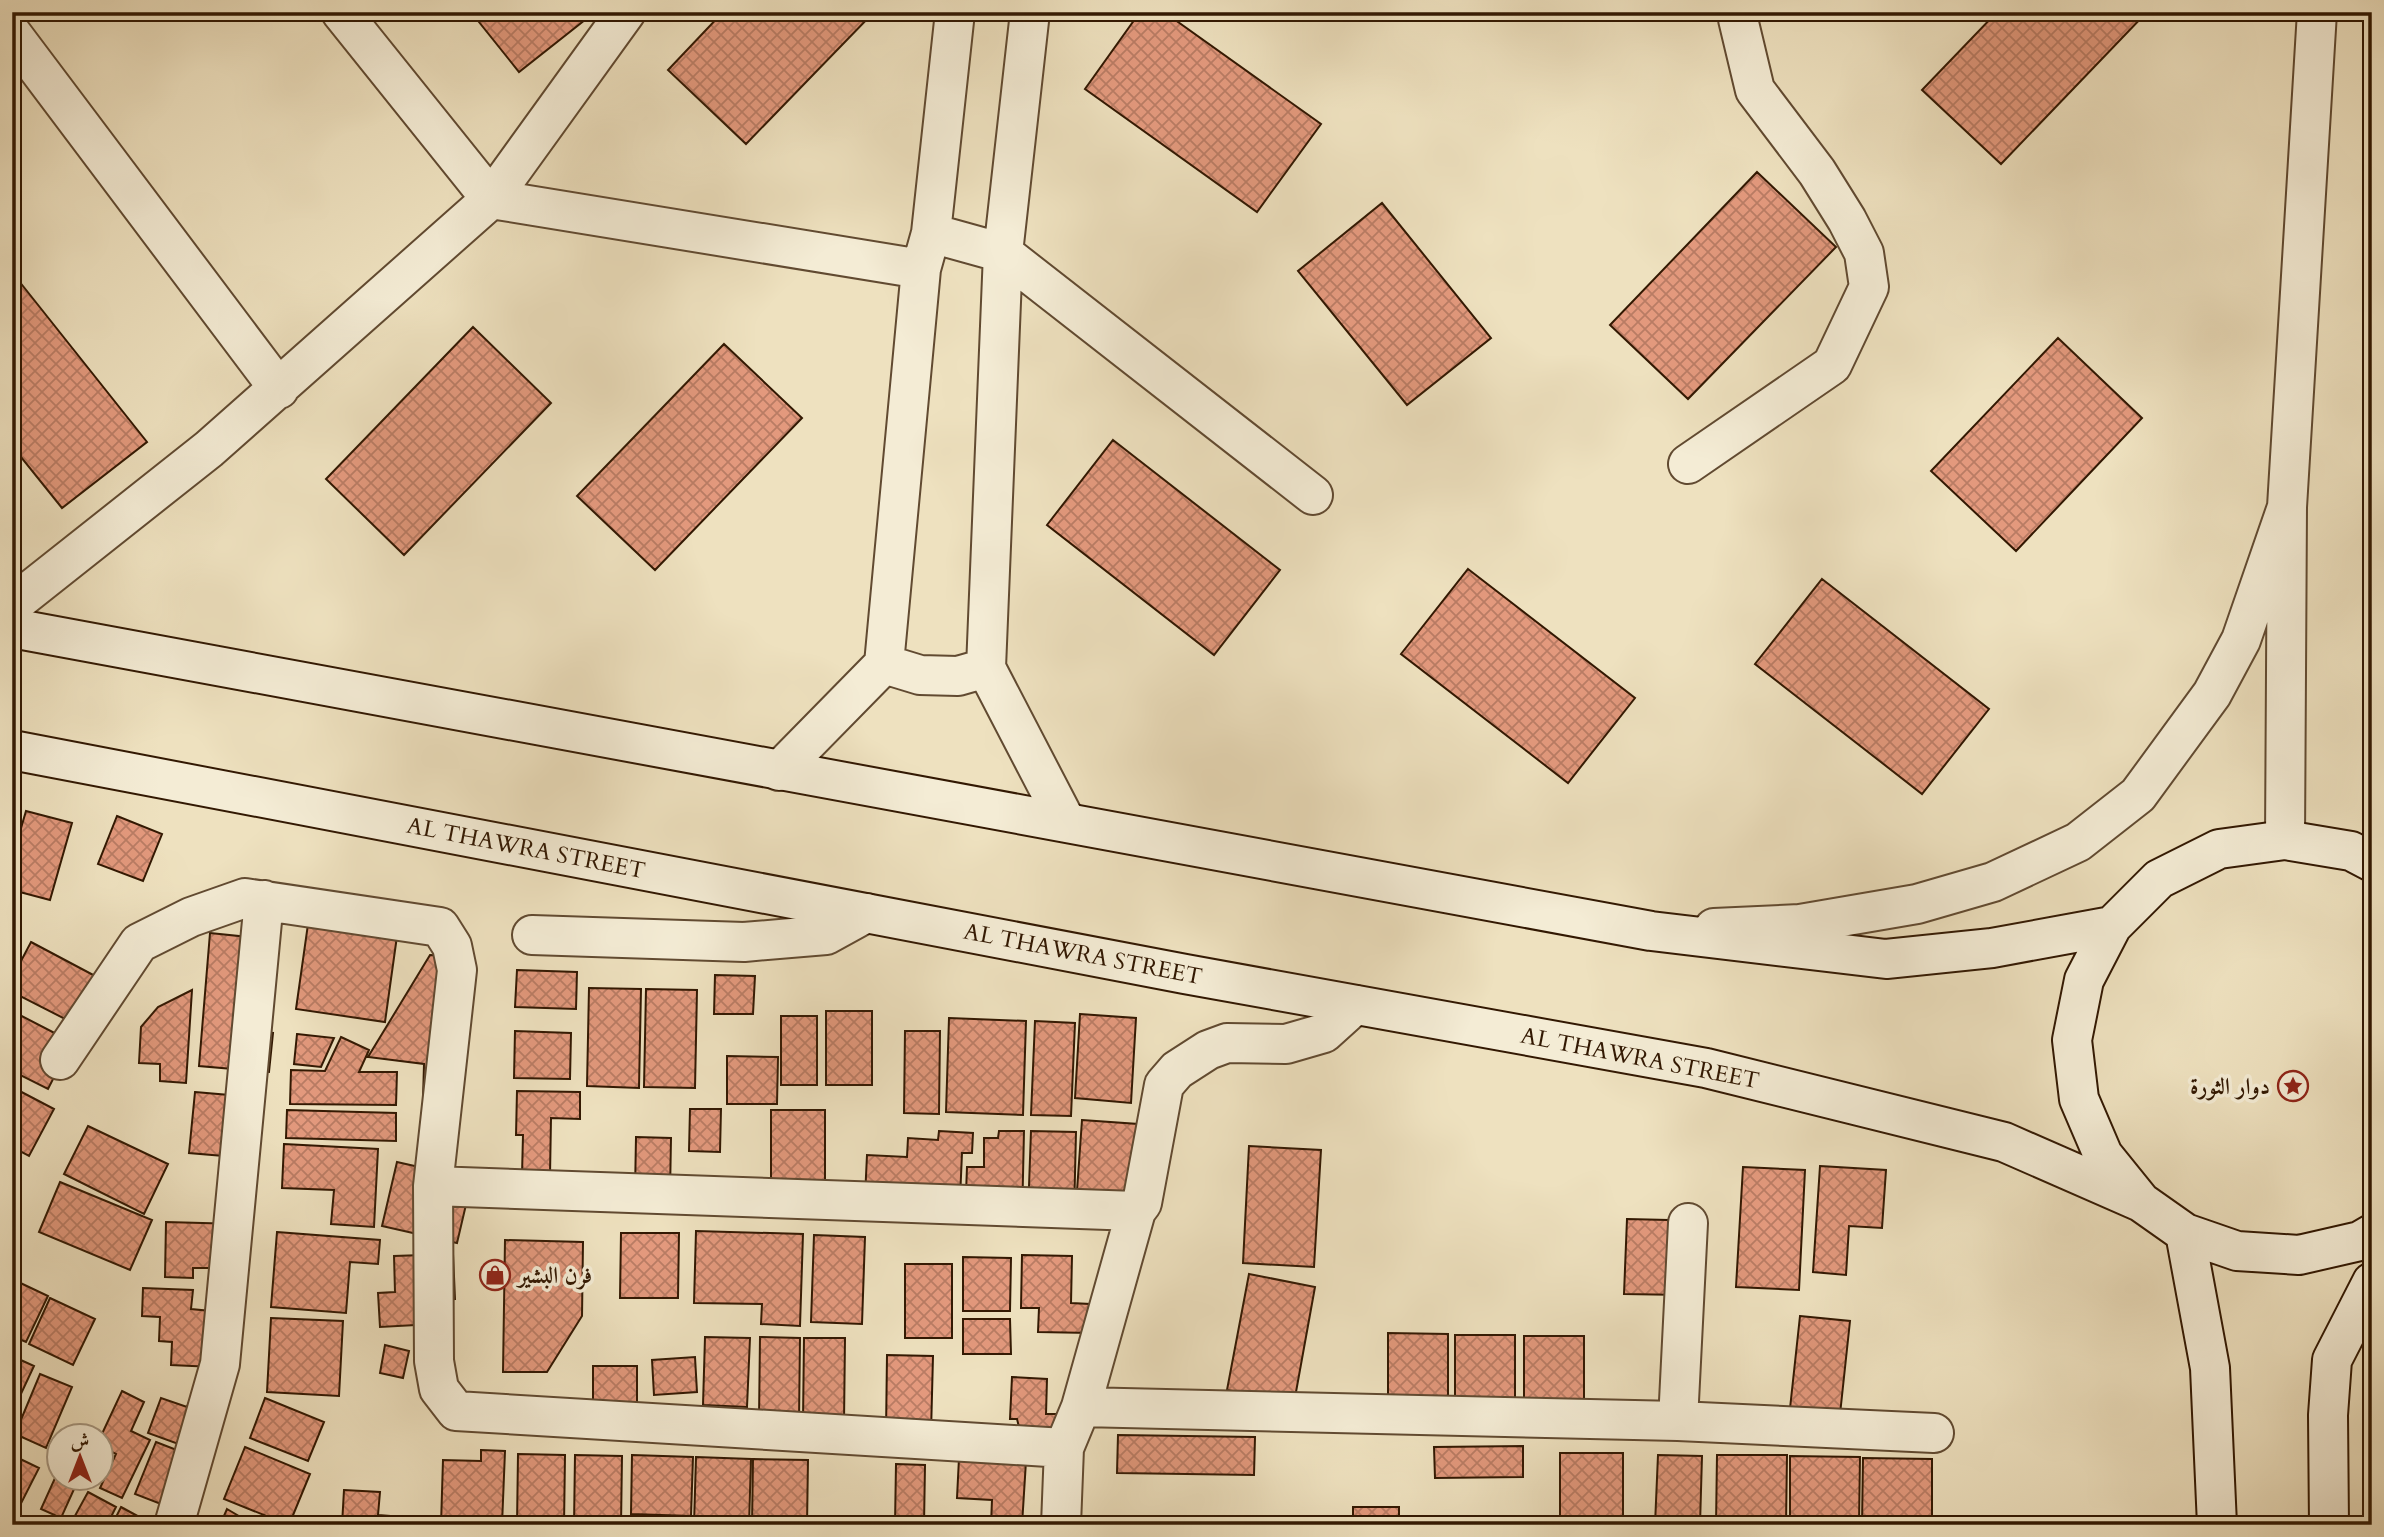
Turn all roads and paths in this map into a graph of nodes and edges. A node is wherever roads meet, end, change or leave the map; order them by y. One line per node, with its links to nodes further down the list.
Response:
1 (341, 12): 8 (street)
2 (626, 12): 8 (street)
3 (955, 12): 9 (street)
4 (1030, 12): 10 (street)
5 (2317, 12): 15 (street)
6 (1739, 15): 13 (street)
7 (12, 34): 12 (street)
8 (491, 199): 11 (street); 12 (street)
9 (932, 233): 10 (street); 11 (street)
10 (1003, 253): 14 (street); 19 (street)
11 (921, 269): 18 (street)
12 (279, 389): 16 (street)
13 (1688, 464)
14 (1313, 495)
15 (2287, 507): 23 (street); 28 (street)
16 (12, 605)
17 (12, 628): 21 (street)
18 (884, 664): 19 (street); 21 (street)
19 (986, 668): 22 (street)
20 (12, 750): 26 (street, AL THAWRA STREET)
21 (779, 771): 22 (street)
22 (1066, 822): 28 (street)
23 (2285, 840): 24 (street); 27 (street)
24 (2372, 862)
25 (264, 900): 31 (street); 32 (street); 43 (street)
26 (866, 913): 29 (street); 30 (street, AL THAWRA STREET)
27 (2112, 926): 28 (street); 33 (street)
28 (1651, 931)
29 (532, 935)
30 (1355, 1005): 33 (street, AL THAWRA STREET); 34 (street)
31 (60, 1060)
32 (433, 1186): 34 (street); 42 (street)
33 (2141, 1202): 36 (street)
34 (1136, 1212): 39 (street)
35 (1688, 1223): 40 (street)
36 (2185, 1233): 37 (street); 45 (street)
37 (2372, 1234)
38 (2372, 1282): 46 (street)
39 (1081, 1407): 40 (street); 42 (street)
40 (1678, 1421): 41 (street)
41 (1934, 1433)
42 (1064, 1448): 44 (street)
43 (174, 1525)
44 (1061, 1525)
45 (2217, 1525)
46 (2329, 1525)

